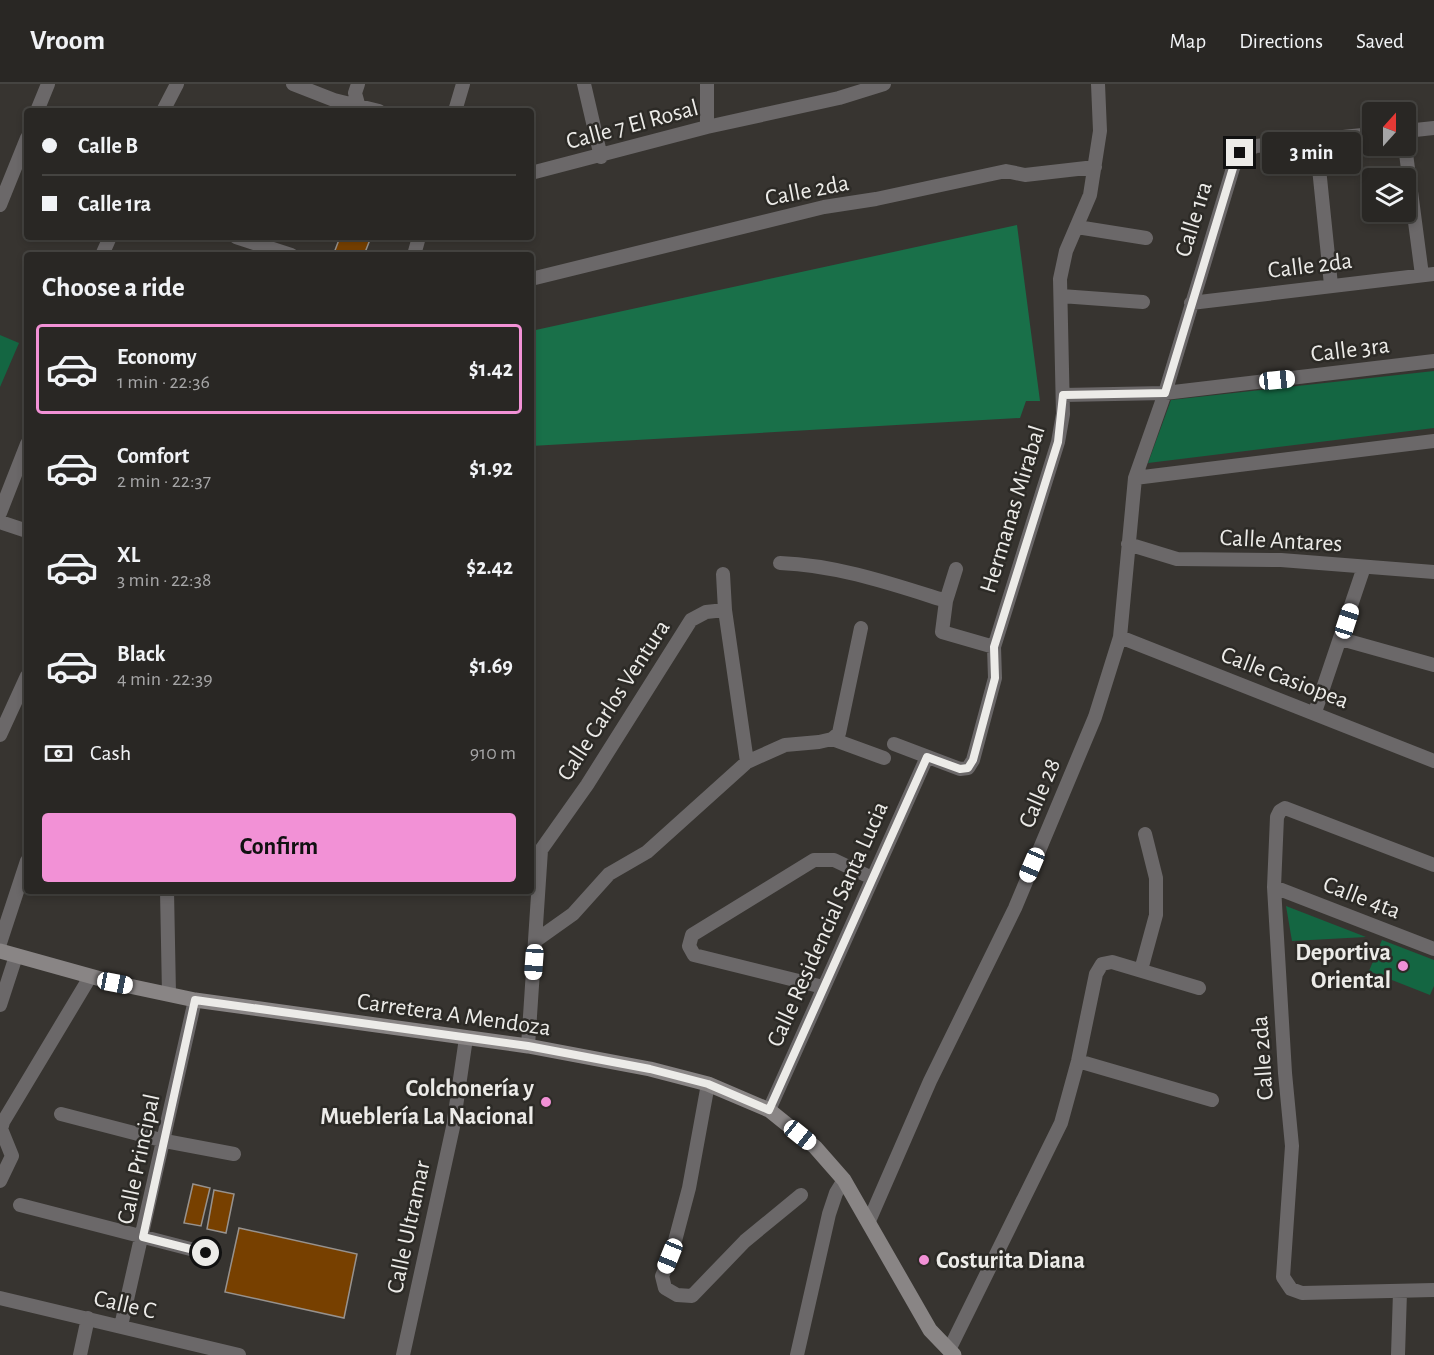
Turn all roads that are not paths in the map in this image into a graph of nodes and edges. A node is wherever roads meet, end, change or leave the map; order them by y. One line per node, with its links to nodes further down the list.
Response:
1 (48, 84): 10 (street)
2 (177, 84): 11 (street)
3 (293, 84): 12 (street)
4 (358, 84): 12 (street)
5 (463, 84): 13 (street)
6 (584, 84): 21 (street)
7 (707, 84): 14 (street)
8 (884, 84): 14 (street, Calle 7 El Rosal)
9 (1098, 84): 22 (street, Hermanas Mirabal)
10 (39, 108)
11 (165, 108)
12 (359, 108)
13 (456, 108)
14 (706, 127): 21 (street, Calle 7 El Rosal)
15 (1434, 128): 16 (street)
16 (1416, 130)
17 (1362, 135): 18 (street, Calle 1ra)
18 (1316, 139): 31 (street); 34 (street, Calle 1ra)
19 (24, 145): 24 (street)
20 (1407, 156): 29 (street)
21 (601, 157): 23 (street, Calle 7 El Rosal)
22 (1095, 166): 25 (street, Hermanas Mirabal); 30 (street, Calle 2da)
23 (534, 172)
24 (0, 205)
25 (1077, 228): 26 (street); 32 (street, Hermanas Mirabal)
26 (1146, 238)
27 (245, 240): 28 (street)
28 (282, 252)
29 (1428, 274): 31 (street, Calle 2da)
30 (534, 278)
31 (1331, 285): 34 (street, Calle 2da)
32 (1061, 297): 33 (street); 37 (street, Hermanas Mirabal)
33 (1143, 302)
34 (1191, 303): 36 (street, Calle 1ra)
35 (1434, 361): 36 (street, Calle 3ra)
36 (1165, 393): 37 (street, Calle 3ra); 40 (street, Calle 28)
37 (1063, 395): 55 (street, Hermanas Mirabal)
38 (1434, 441): 40 (street)
39 (24, 452): 41 (street)
40 (1135, 478): 44 (street, Calle 28)
41 (0, 513)
42 (0, 522): 43 (street)
43 (24, 530)
44 (1128, 543): 46 (street, Calle Antares); 53 (street, Calle 28)
45 (780, 563): 50 (street)
46 (1364, 567): 48 (street, Calle Antares); 54 (street)
47 (956, 569): 50 (street)
48 (1434, 572)
49 (723, 574): 51 (street)
50 (946, 601): 55 (street)
51 (725, 610): 65 (street); 72 (street, Calle Carlos Ventura)
52 (861, 628): 60 (street)
53 (1120, 637): 58 (street, Calle Casiopea); 97 (street, Calle 28)
54 (1341, 639): 56 (street); 58 (street)
55 (994, 647): 62 (street, Hermanas Mirabal)
56 (1434, 665)
57 (24, 683): 59 (street)
58 (1315, 712): 64 (street, Calle Casiopea)
59 (0, 735)
60 (832, 739): 63 (street); 65 (street)
61 (894, 744): 62 (street)
62 (927, 757): 69 (street, Calle Residencial Santa Lucia)
63 (884, 758)
64 (1434, 761)
65 (747, 762): 72 (street)
66 (1145, 834): 77 (street)
67 (1434, 865): 70 (street, Calle 2da)
68 (24, 870): 73 (street)
69 (872, 879): 79 (street, Calle Residencial Santa Lucia); 79 (street)
70 (1274, 887): 74 (street, Calle 4ta); 101 (street, Calle 2da)
71 (167, 894): 81 (street)
72 (536, 941): 85 (street, Calle Carlos Ventura)
73 (0, 943)
74 (1434, 949)
75 (0, 951): 76 (street, Carretera A Mendoza)
76 (16, 956): 78 (street, Carretera A Mendoza); 83 (street)
77 (1141, 970): 80 (street); 86 (street)
78 (90, 977): 81 (street, Carretera A Mendoza); 94 (street)
79 (824, 987): 89 (street, Calle Residencial Santa Lucia)
80 (1199, 988)
81 (169, 994): 82 (street, Carretera A Mendoza)
82 (195, 1000): 84 (street, Carretera A Mendoza); 91 (street, Calle Principal)
83 (0, 1005)
84 (466, 1038): 85 (street, Carretera A Mendoza); 109 (street, Calle Ultramar)
85 (528, 1046): 87 (street, Carretera A Mendoza)
86 (1078, 1061): 88 (street); 106 (street)
87 (708, 1084): 89 (street, Carretera A Mendoza); 95 (street)
88 (1212, 1100)
89 (769, 1110): 93 (street, Carretera A Mendoza)
90 (61, 1114): 91 (street)
91 (165, 1141): 92 (street); 98 (street, Calle Principal)
92 (234, 1154)
93 (844, 1180): 97 (street, Carretera A Mendoza); 110 (street)
94 (0, 1181)
95 (801, 1195)
96 (20, 1205): 98 (street)
97 (869, 1221): 106 (street, Carretera A Mendoza)
98 (143, 1237): 99 (street); 104 (street, Calle Principal)
99 (206, 1253)
100 (1434, 1290): 101 (street)
101 (1400, 1292): 111 (street)
102 (0, 1298): 103 (street, Calle C)
103 (88, 1318): 104 (street, Calle C); 107 (street)
104 (121, 1326): 105 (street, Calle C)
105 (187, 1349): 108 (street, Calle C)
106 (951, 1352)
107 (80, 1355)
108 (240, 1355)
109 (403, 1355)
110 (797, 1355)
111 (1398, 1355)

